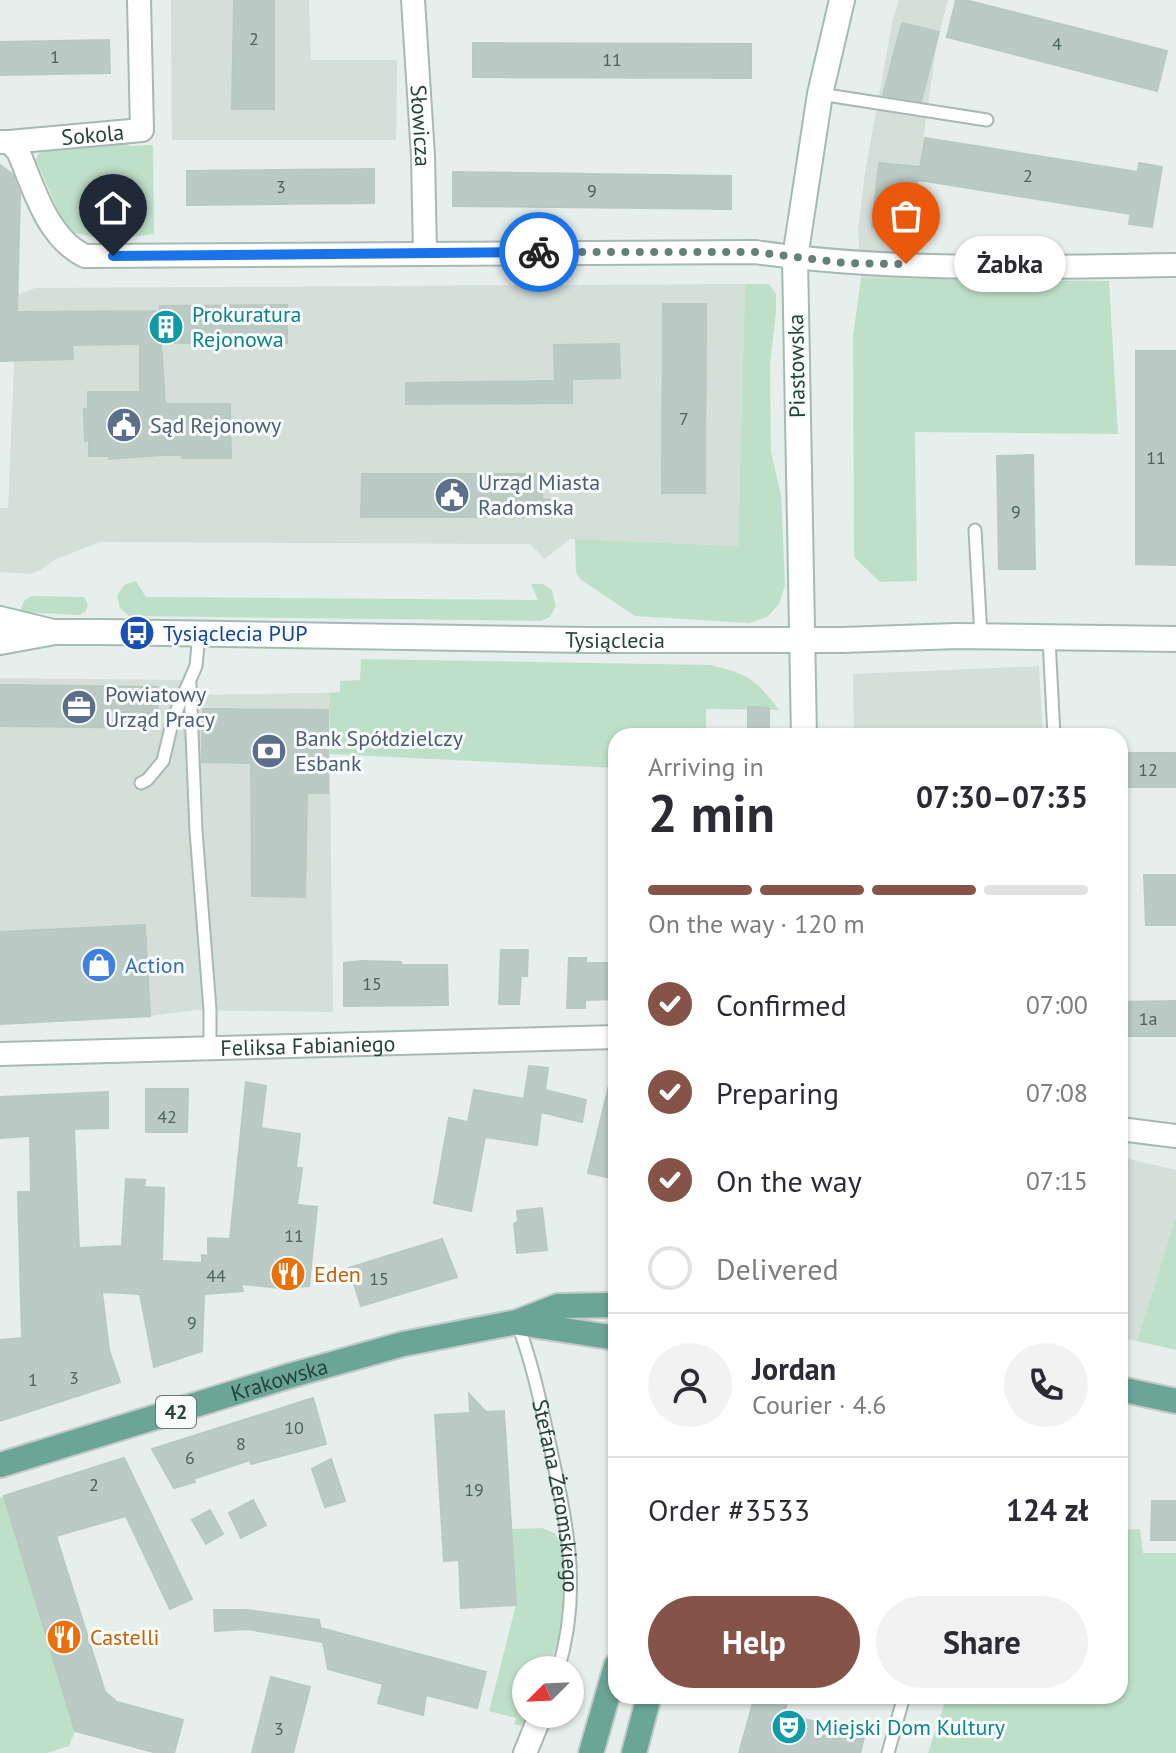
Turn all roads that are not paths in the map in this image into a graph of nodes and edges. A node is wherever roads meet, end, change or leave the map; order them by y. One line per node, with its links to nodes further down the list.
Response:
1 (139, 0): 6 (street, Sokola)
2 (413, 0): 7 (street, Słowicza)
3 (842, 0): 4 (street, Piastowska)
4 (820, 94): 5 (lane); 8 (street, Piastowska)
5 (987, 120)
6 (4, 142): 7 (street)
7 (425, 253): 8 (street)
8 (795, 258): 9 (street); 17 (street, Piastowska)
9 (1176, 265)
10 (975, 530): 14 (lane)
11 (0, 619): 12 (street, Tysiąclecia)
12 (55, 632): 13 (street, Tysiąclecia); 18 (street, Tysiąclecia)
13 (199, 634): 17 (street, Tysiąclecia); 19 (lane)
14 (981, 637): 15 (street, Tysiąclecia); 17 (street, Tysiąclecia)
15 (1049, 639): 16 (street, Tysiąclecia); 21 (lane)
16 (1176, 639)
17 (801, 640): 20 (street, Piastowska)
18 (0, 642)
19 (190, 684): 22 (lane); 24 (lane)
20 (804, 728)
21 (1054, 728)
22 (141, 783)
23 (608, 1037): 24 (street, Feliksa Fabianiego)
24 (210, 1047): 25 (street, Feliksa Fabianiego)
25 (0, 1054)
26 (1128, 1130): 27 (street)
27 (1152, 1134): 28 (street); 29 (street)
28 (1176, 1136)
29 (1176, 1145)
30 (608, 1305): 31 (main road, Krakowska / 42)
31 (517, 1322): 32 (main road, Krakowska); 35 (main road, Krakowska / 42); 36 (lane, Stefana Żeromskiego)
32 (608, 1338)
33 (1128, 1391): 34 (main road)
34 (1176, 1401)
35 (0, 1465)
36 (562, 1656)
37 (608, 1694): 42 (main road)
38 (647, 1704): 43 (main road)
39 (902, 1704): 44 (lane)
40 (535, 1728): 41 (street)
41 (525, 1753)
42 (591, 1753)
43 (634, 1753)
44 (888, 1753)

